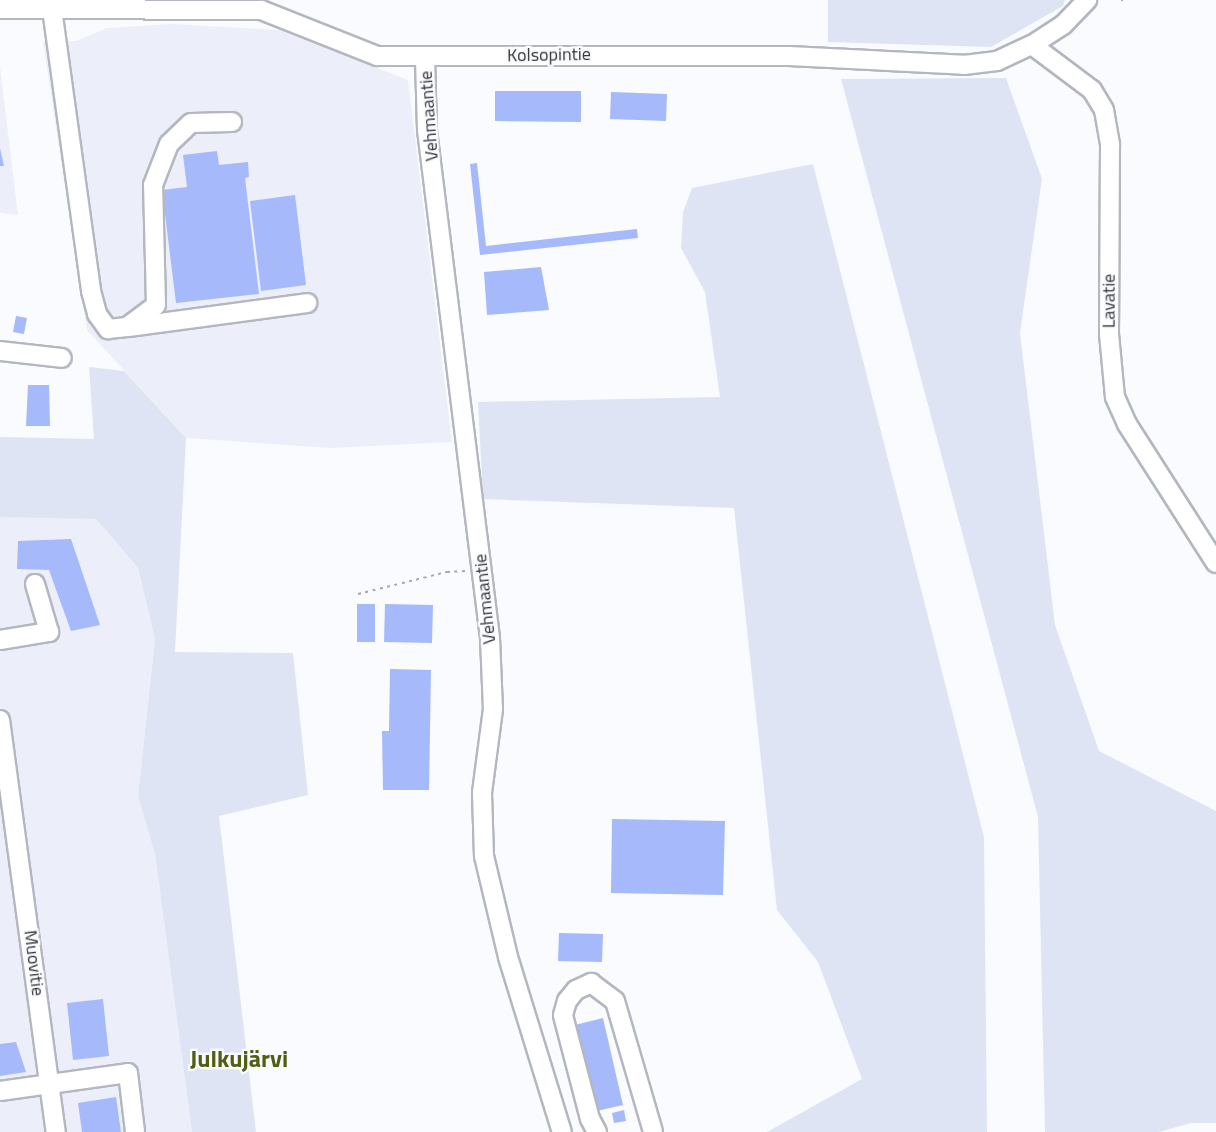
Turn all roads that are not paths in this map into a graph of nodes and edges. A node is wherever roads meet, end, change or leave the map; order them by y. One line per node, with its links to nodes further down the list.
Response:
1 (1087, 0): 4 (street, Kolsopintie)
2 (0, 9): 3 (street, Kolsopintie)
3 (52, 9): 5 (street, Kolsopintie); 8 (street)
4 (1032, 45): 5 (street, Kolsopintie); 11 (street, Lavatie)
5 (425, 58): 20 (street, Vehmaantie)
6 (232, 122): 8 (street)
7 (307, 303): 8 (street)
8 (127, 327)
9 (0, 351): 10 (street)
10 (62, 358)
11 (1214, 554)
12 (35, 584): 13 (street)
13 (0, 640)
14 (0, 720): 15 (street, Muovitie)
15 (7, 807): 16 (street, Muovitie)
16 (50, 1084): 17 (street); 18 (street, Muovitie); 19 (street)
17 (0, 1090)
18 (56, 1132)
19 (135, 1132)
20 (562, 1132)
21 (597, 1132): 22 (street)
22 (653, 1132)

